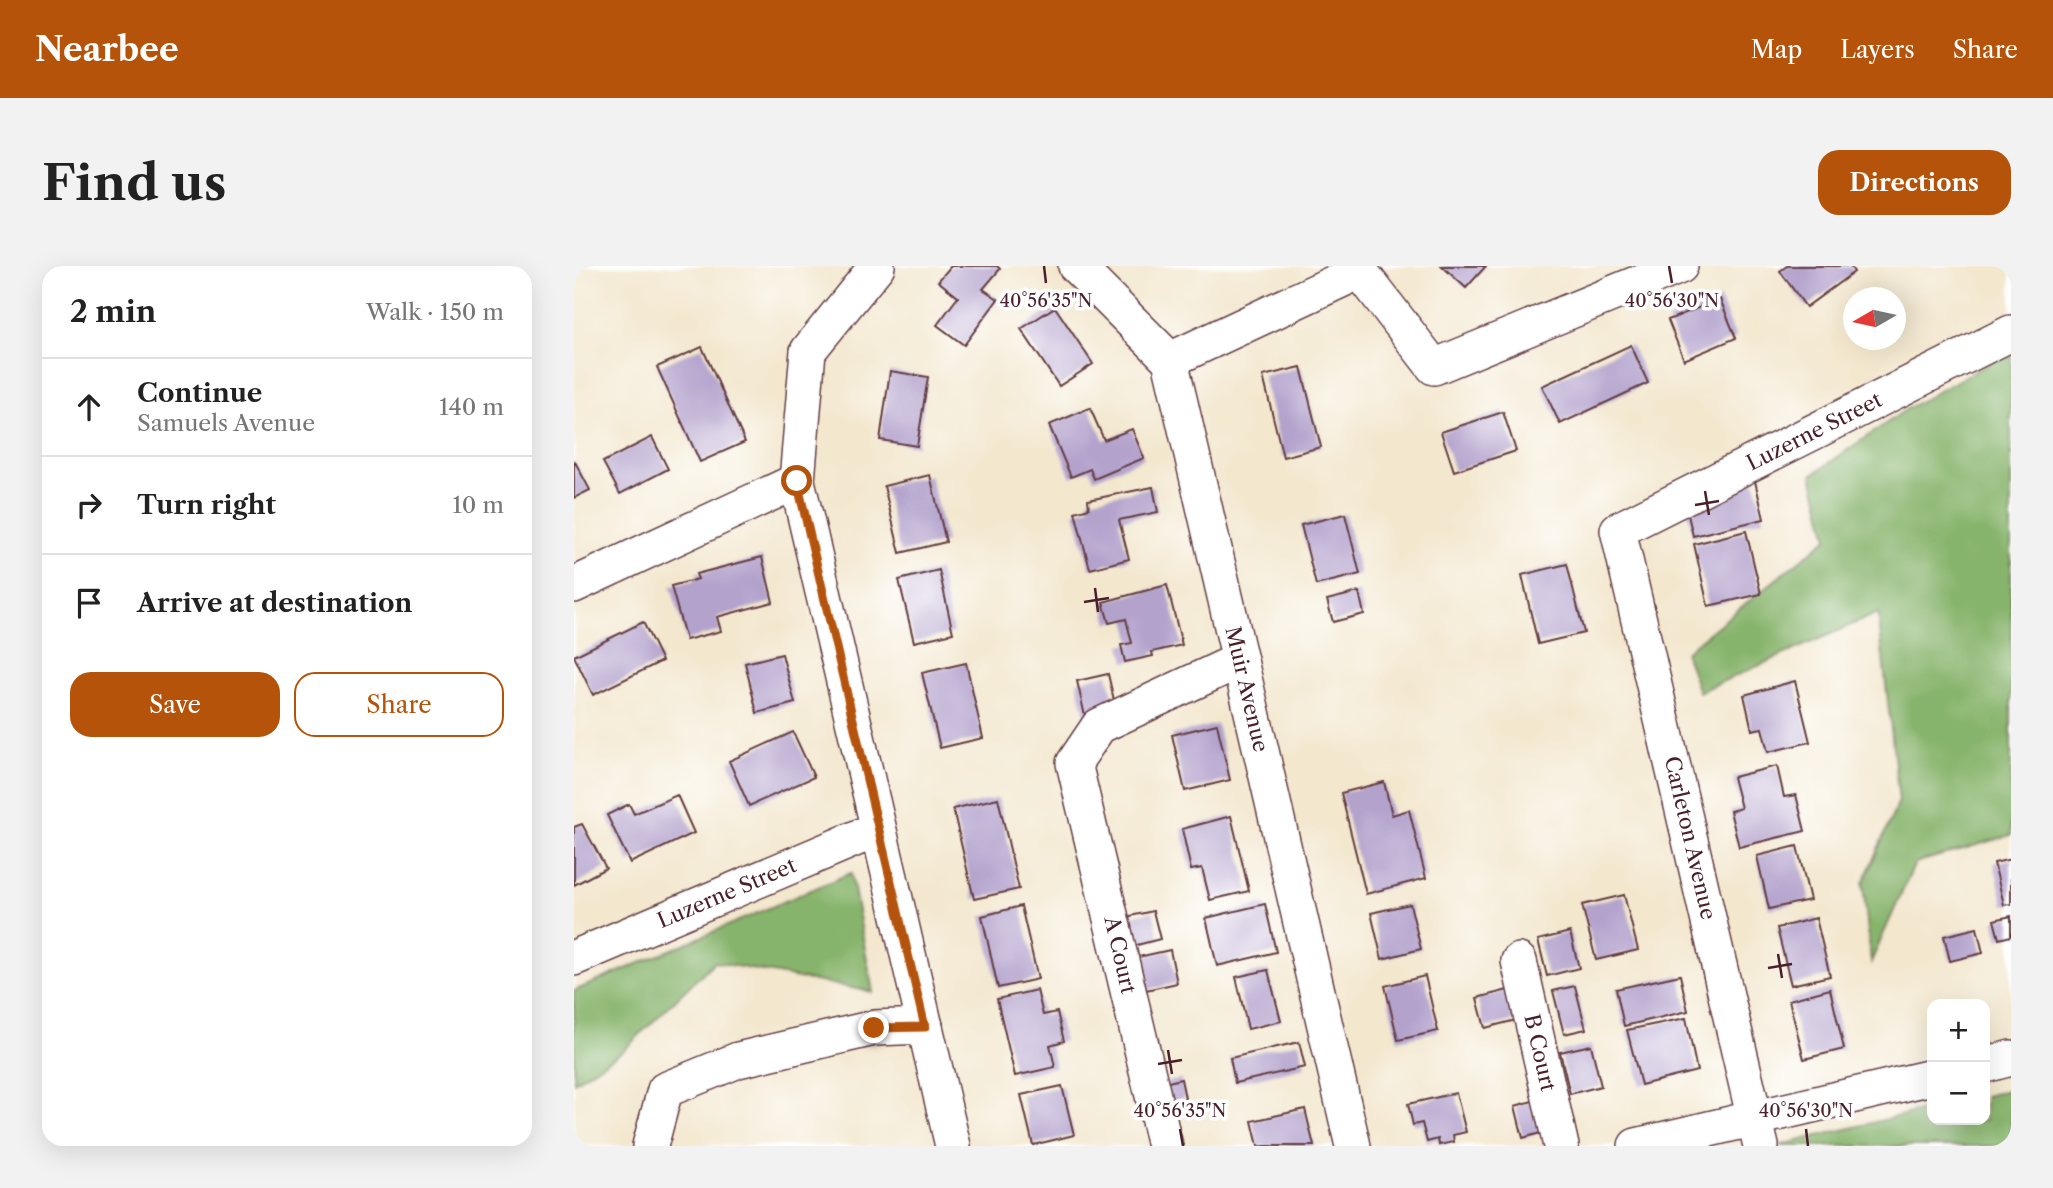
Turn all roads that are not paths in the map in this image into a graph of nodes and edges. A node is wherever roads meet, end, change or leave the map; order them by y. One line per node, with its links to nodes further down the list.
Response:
1 (877, 266): 7 (street)
2 (1076, 266): 6 (street)
3 (1680, 266): 4 (street)
4 (1360, 269): 6 (street)
5 (2011, 332): 8 (street, Luzerne Street)
6 (1170, 360): 10 (street, Muir Avenue)
7 (797, 481): 9 (street); 11 (street)
8 (1618, 530): 18 (street, Carleton Avenue)
9 (574, 585)
10 (1240, 660): 21 (street, A Court); 22 (street, Muir Avenue)
11 (878, 829): 12 (street, Luzerne Street); 14 (street)
12 (574, 957)
13 (1519, 961): 23 (street, B Court)
14 (925, 1027): 19 (street); 20 (street)
15 (2011, 1059): 16 (street)
16 (1990, 1064)
17 (1927, 1079): 18 (street)
18 (1758, 1132): 24 (street)
19 (650, 1146)
20 (953, 1146)
21 (1166, 1146)
22 (1353, 1146)
23 (1561, 1146)
24 (1636, 1146)

